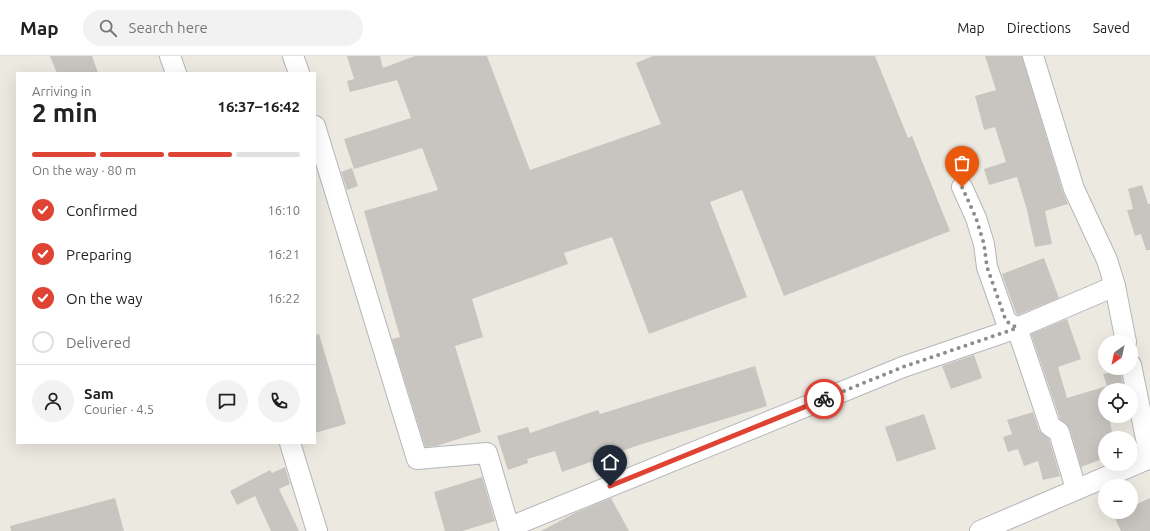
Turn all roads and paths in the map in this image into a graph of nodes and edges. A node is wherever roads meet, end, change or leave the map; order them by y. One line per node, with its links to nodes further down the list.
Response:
1 (170, 56): 4 (street)
2 (293, 56): 5 (street)
3 (1034, 56): 8 (street)
4 (176, 72)
5 (299, 72)
6 (316, 129): 16 (street)
7 (962, 187): 9 (street)
8 (1115, 286): 9 (street); 10 (street)
9 (1017, 328): 15 (street); 16 (street)
10 (1125, 335)
11 (1134, 375): 12 (street)
12 (1147, 422): 14 (street)
13 (290, 444): 17 (street)
14 (1150, 458): 15 (street)
15 (1076, 489): 18 (street)
16 (510, 529)
17 (317, 531)
18 (980, 531)

